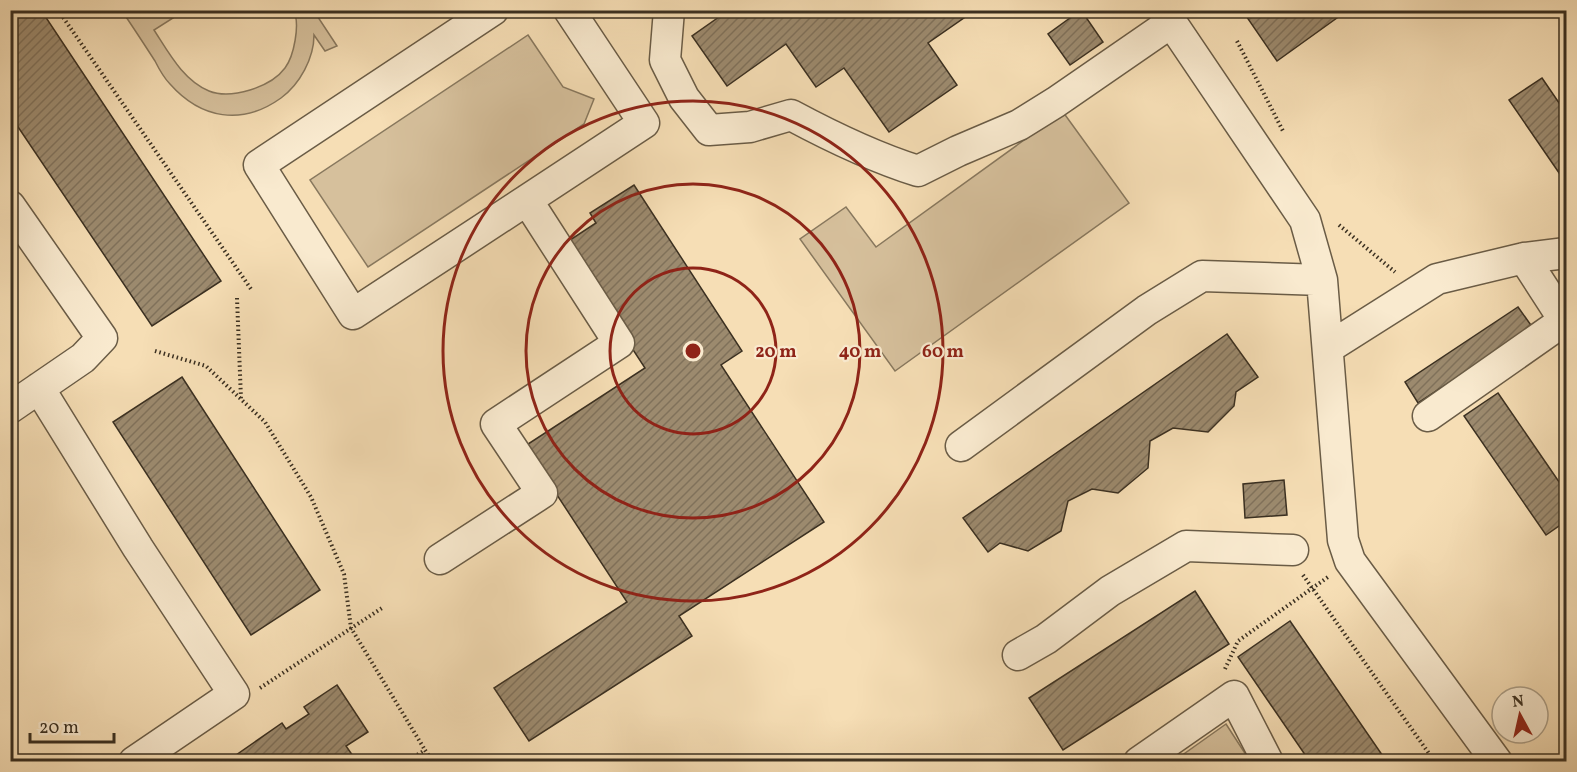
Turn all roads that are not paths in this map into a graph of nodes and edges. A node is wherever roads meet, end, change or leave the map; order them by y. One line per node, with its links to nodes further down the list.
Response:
1 (493, 10): 5 (lane)
2 (569, 10): 5 (lane)
3 (669, 10): 4 (lane)
4 (1168, 16): 9 (lane)
5 (527, 200): 17 (lane)
6 (10, 206): 12 (lane)
7 (1566, 253): 8 (lane)
8 (1524, 258): 10 (lane); 11 (lane)
9 (1322, 280): 11 (lane); 15 (lane)
10 (1565, 322): 14 (lane)
11 (1328, 348): 22 (lane)
12 (39, 388): 13 (lane); 20 (lane)
13 (10, 408)
14 (1428, 416)
15 (961, 446)
16 (1293, 550): 18 (lane)
17 (440, 559)
18 (1018, 655)
19 (1129, 760): 21 (lane)
20 (134, 762)
21 (1268, 762)
22 (1497, 762)

